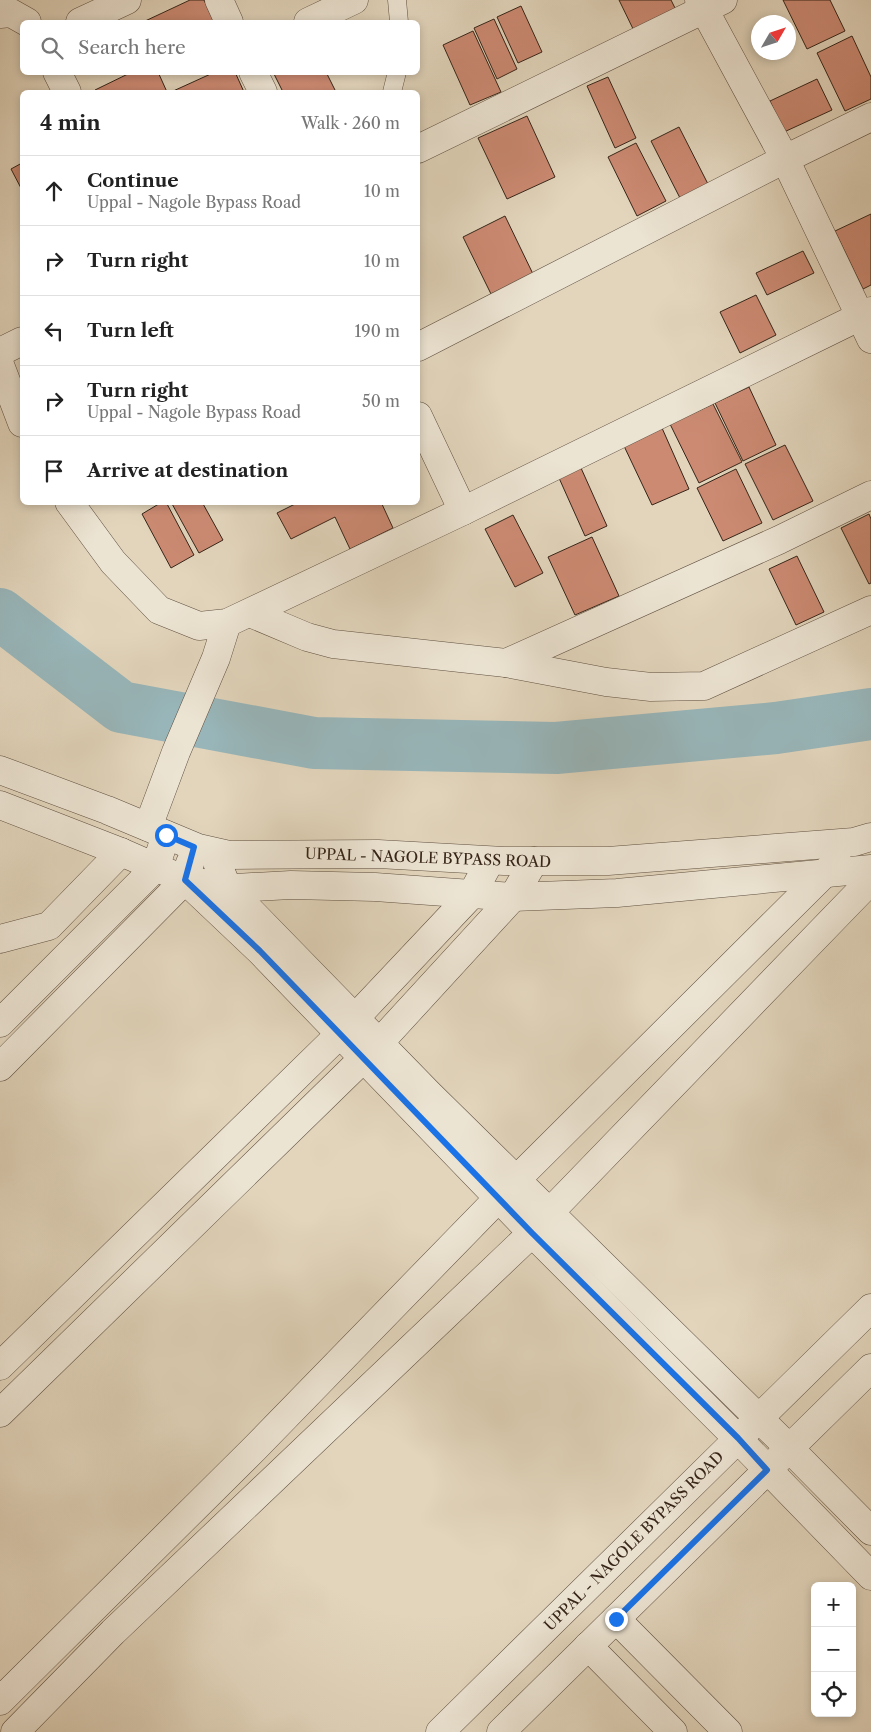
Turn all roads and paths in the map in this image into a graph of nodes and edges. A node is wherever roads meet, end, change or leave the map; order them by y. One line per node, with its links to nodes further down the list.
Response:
1 (127, 0): 8 (street)
2 (219, 0): 9 (street)
3 (354, 0): 10 (street)
4 (397, 0): 11 (lane)
5 (709, 3): 19 (street); 20 (street)
6 (0, 14): 7 (street)
7 (23, 20)
8 (84, 20)
9 (228, 20)
10 (312, 20)
11 (399, 20)
12 (58, 75): 15 (street)
13 (254, 75): 16 (street)
14 (397, 75): 17 (lane)
15 (66, 90)
16 (261, 90)
17 (393, 90)
18 (871, 117): 20 (street)
19 (420, 148)
20 (785, 159): 21 (street); 23 (street)
21 (867, 322): 30 (street)
22 (20, 342): 24 (street)
23 (420, 345)
24 (0, 352)
25 (0, 365): 26 (street)
26 (20, 418)
27 (420, 420): 30 (street)
28 (871, 495): 33 (street)
29 (75, 505): 32 (street)
30 (463, 511): 32 (street)
31 (871, 610): 33 (street)
32 (239, 618): 33 (street); 36 (street)
33 (506, 663)
34 (0, 770): 36 (street, UPPAL - NAGOLE BYPASS ROAD)
35 (0, 805): 39 (street, UPPAL - NAGOLE BYPASS ROAD)
36 (157, 831): 38 (street, UPPAL - NAGOLE BYPASS ROAD); 42 (street)
37 (862, 839): 41 (street, UPPAL - NAGOLE BYPASS ROAD); 44 (street)
38 (203, 849): 40 (street, UPPAL - NAGOLE BYPASS ROAD); 45 (street); 47 (street)
39 (121, 852): 42 (street, UPPAL - NAGOLE BYPASS ROAD); 50 (street)
40 (490, 860): 41 (street, UPPAL - NAGOLE BYPASS ROAD); 48 (street)
41 (534, 861): 49 (street)
42 (155, 868): 45 (street, UPPAL - NAGOLE BYPASS ROAD); 51 (street)
43 (871, 869): 44 (street, UPPAL - NAGOLE BYPASS ROAD)
44 (827, 873): 49 (street, UPPAL - NAGOLE BYPASS ROAD); 55 (street)
45 (185, 880): 47 (street, UPPAL - NAGOLE BYPASS ROAD); 52 (street); 54 (street)
46 (871, 880): 56 (street)
47 (227, 887): 48 (street, UPPAL - NAGOLE BYPASS ROAD); 52 (street)
48 (472, 894): 49 (street, UPPAL - NAGOLE BYPASS ROAD); 52 (street)
49 (513, 897): 53 (street)
50 (0, 939)
51 (0, 1023)
52 (347, 1026): 53 (street); 59 (street)
53 (371, 1051): 55 (street); 61 (street)
54 (0, 1067)
55 (507, 1189): 56 (street); 57 (street); 70 (street)
56 (549, 1213): 57 (street); 62 (street)
57 (532, 1233): 63 (street); 71 (street)
58 (871, 1308): 62 (street, UPPAL - NAGOLE BYPASS ROAD)
59 (0, 1366)
60 (871, 1368): 64 (street)
61 (0, 1413)
62 (758, 1419): 63 (street, UPPAL - NAGOLE BYPASS ROAD); 64 (street)
63 (738, 1438): 65 (street); 72 (street, UPPAL - NAGOLE BYPASS ROAD)
64 (789, 1448): 65 (street); 66 (street)
65 (767, 1470): 67 (street); 68 (street)
66 (871, 1531)
67 (871, 1576)
68 (616, 1619): 69 (street); 75 (street)
69 (588, 1646): 73 (street); 74 (street)
70 (0, 1701)
71 (15, 1732)
72 (440, 1732)
73 (501, 1732)
74 (673, 1732)
75 (728, 1732)

